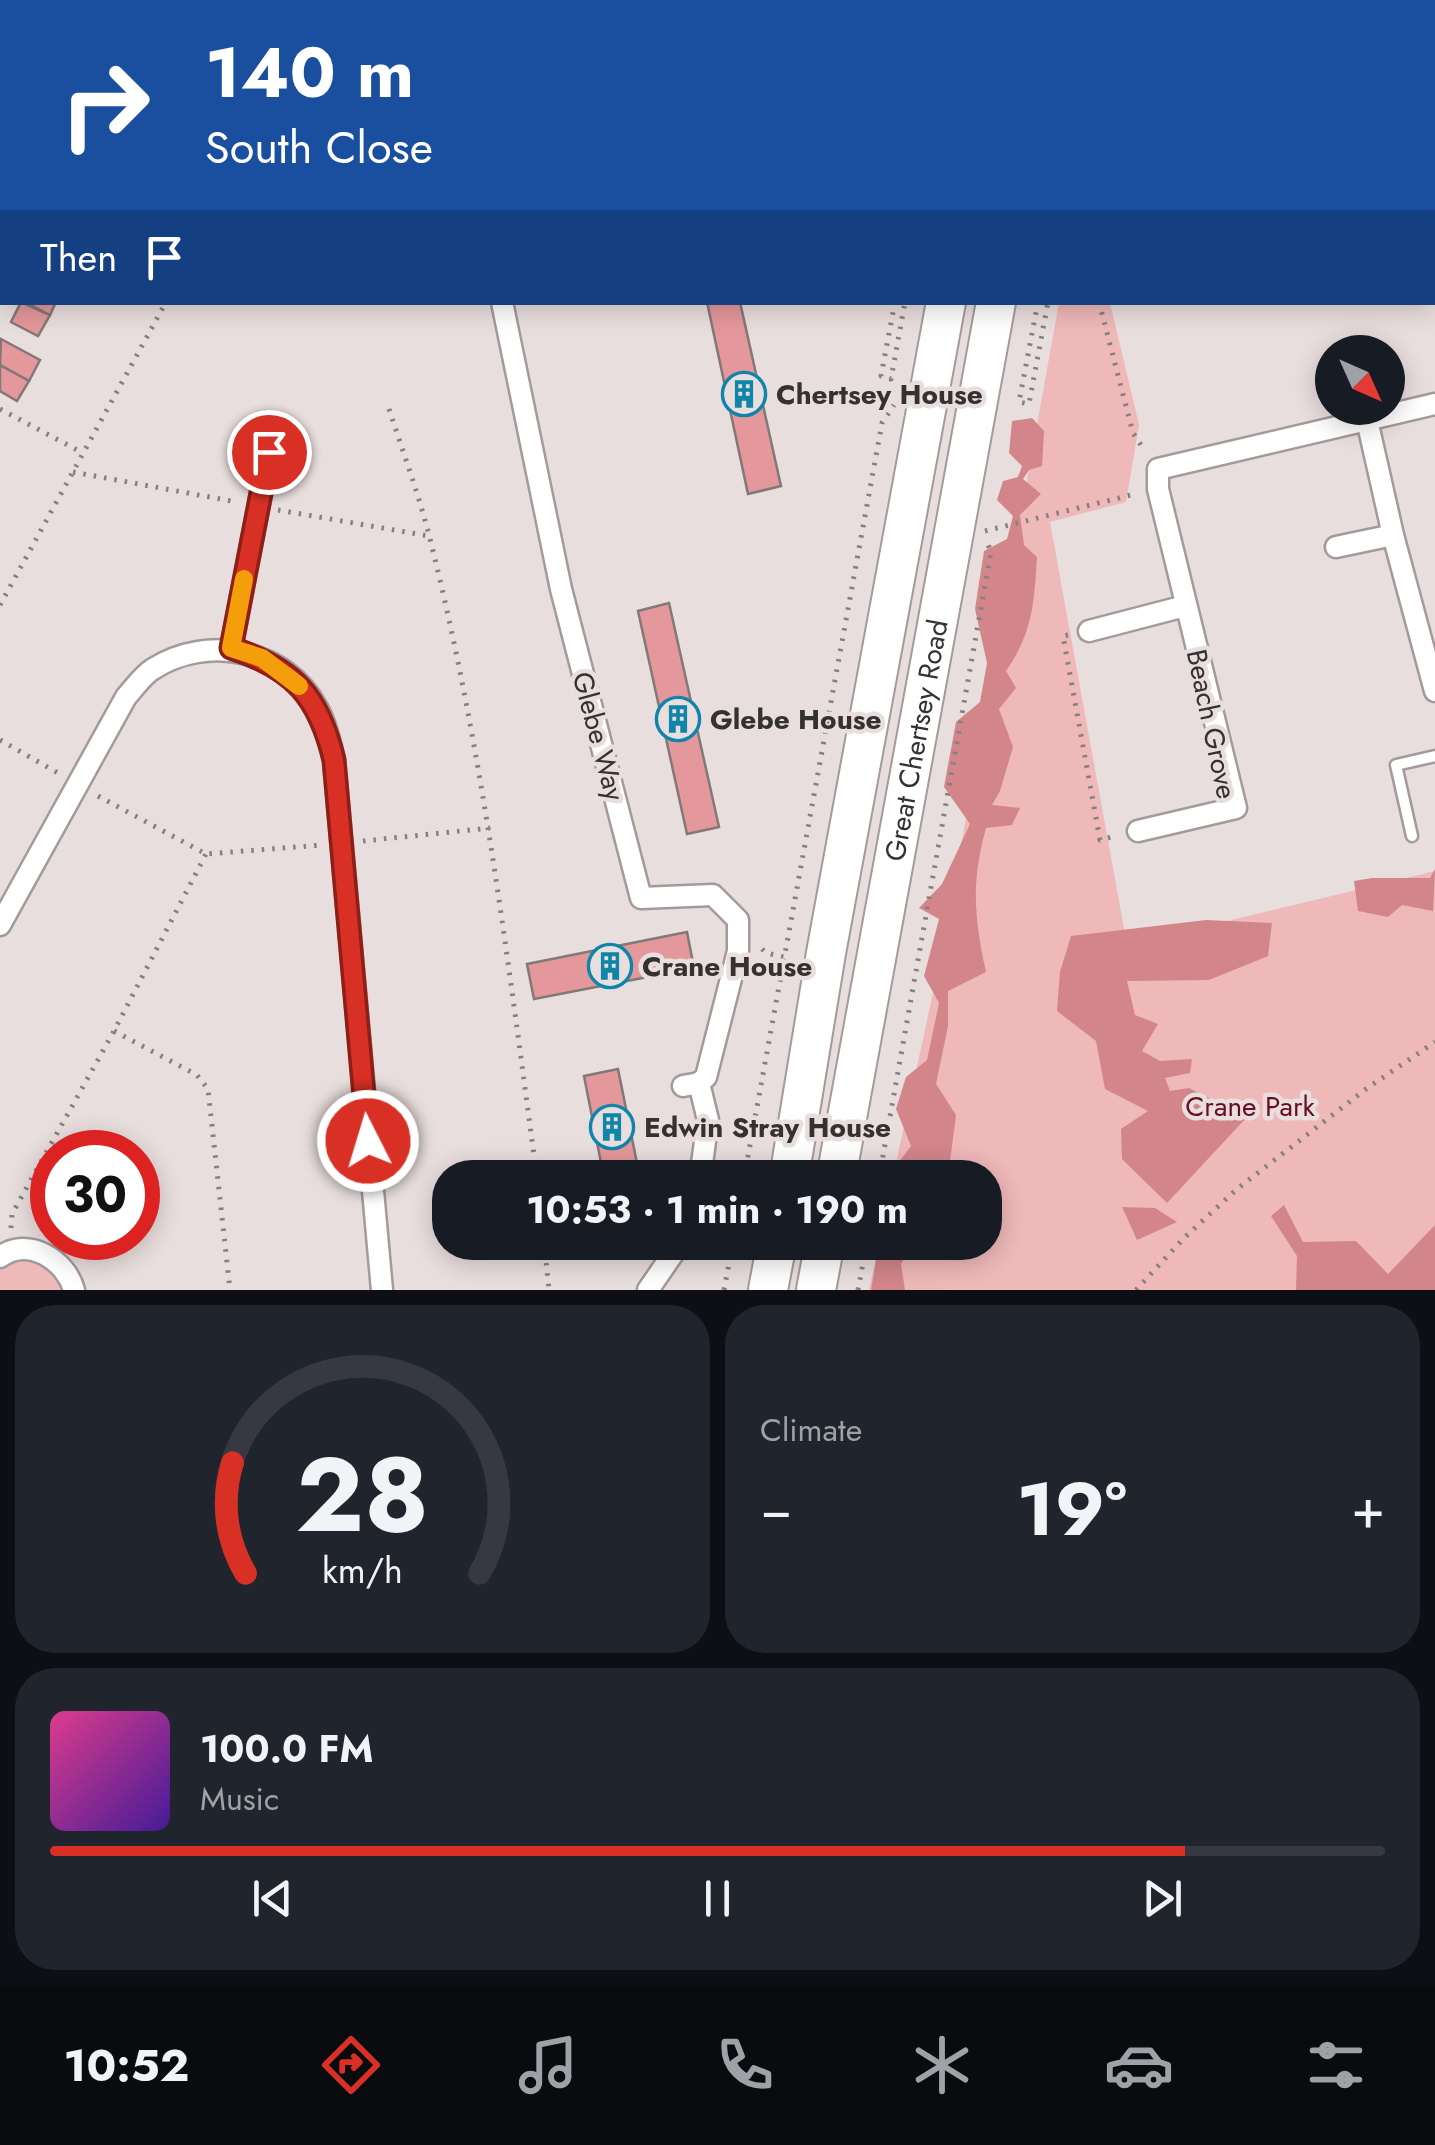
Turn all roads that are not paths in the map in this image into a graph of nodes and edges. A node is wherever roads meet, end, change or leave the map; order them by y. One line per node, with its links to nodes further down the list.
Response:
1 (503, 305): 19 (street, Glebe Way)
2 (945, 305): 20 (highway, Great Chertsey Road)
3 (995, 305): 21 (highway, Great Chertsey Road)
4 (1435, 404): 5 (street)
5 (1405, 411)
6 (1349, 425): 11 (street, Beach Grove)
7 (1368, 425): 9 (street)
8 (269, 452): 13 (street)
9 (1393, 535): 10 (street); 14 (street)
10 (1336, 548)
11 (1185, 606): 12 (street); 16 (street, Beach Grove)
12 (1089, 631)
13 (231, 648): 18 (street); 27 (street)
14 (1435, 691)
15 (1435, 756): 17 (lane)
16 (1138, 831)
17 (1412, 836)
18 (0, 925)
19 (702, 1160)
20 (792, 1160)
21 (839, 1160)
22 (4, 1254): 26 (street)
23 (669, 1260): 28 (street)
24 (774, 1260): 29 (highway)
25 (821, 1260): 30 (highway)
26 (74, 1290)
27 (382, 1290)
28 (648, 1290)
29 (768, 1290)
30 (816, 1290)

